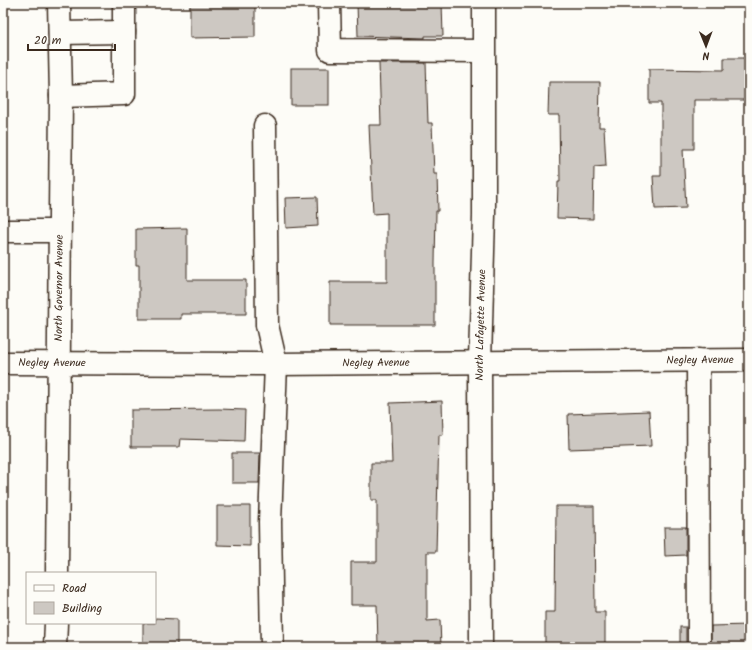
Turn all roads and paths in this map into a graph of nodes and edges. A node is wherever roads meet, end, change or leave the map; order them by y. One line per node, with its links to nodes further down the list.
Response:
1 (59, 3): 6 (street, North Governor Avenue)
2 (124, 3): 5 (street)
3 (329, 3): 7 (street)
4 (484, 3): 7 (street, North Lafayette Avenue)
5 (124, 32): 6 (street); 8 (street)
6 (60, 33): 8 (street, North Governor Avenue)
7 (483, 51): 14 (street, North Lafayette Avenue)
8 (61, 96): 11 (street, North Governor Avenue)
9 (265, 126): 17 (street)
10 (3, 231): 11 (street)
11 (59, 231): 16 (street, North Governor Avenue)
12 (698, 360): 13 (street, Negley Avenue); 14 (street, Negley Avenue); 23 (street)
13 (749, 360)
14 (480, 361): 17 (street, Negley Avenue); 22 (street, North Lafayette Avenue)
15 (3, 363): 16 (street, Negley Avenue)
16 (58, 364): 17 (street, Negley Avenue); 18 (street, North Governor Avenue)
17 (276, 364): 21 (street)
18 (57, 572)
19 (56, 624): 20 (street)
20 (55, 647)
21 (272, 647)
22 (481, 647)
23 (699, 647)

